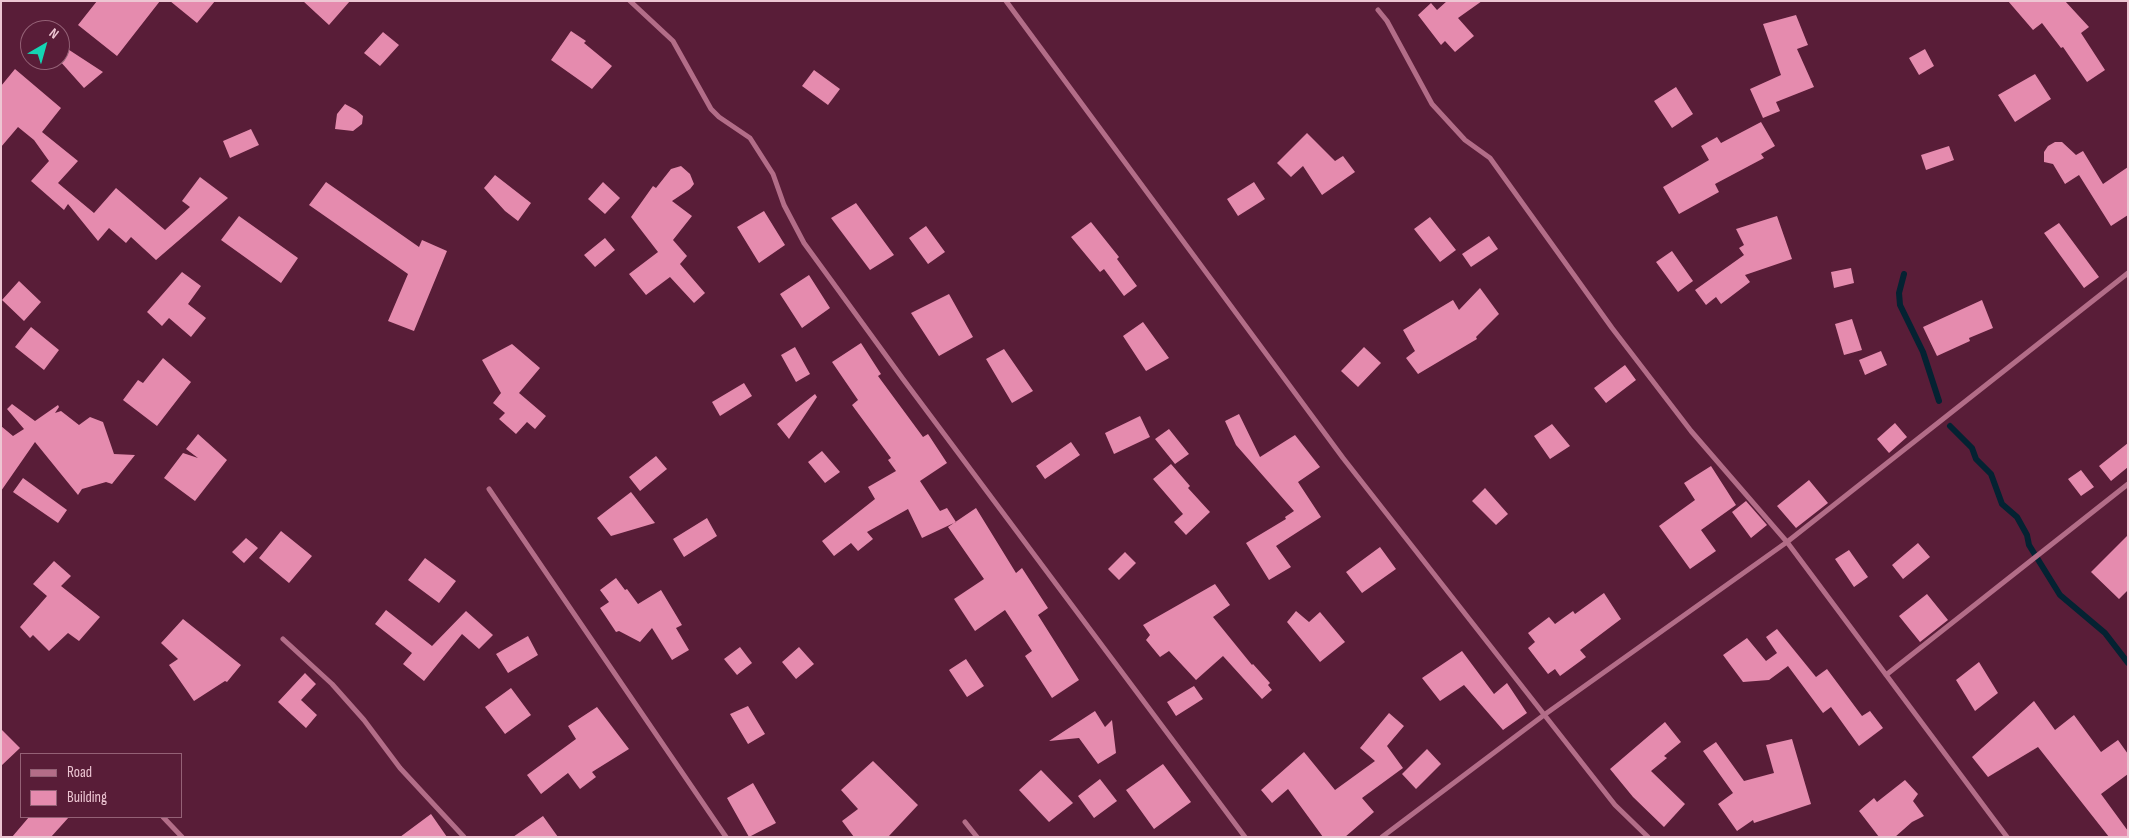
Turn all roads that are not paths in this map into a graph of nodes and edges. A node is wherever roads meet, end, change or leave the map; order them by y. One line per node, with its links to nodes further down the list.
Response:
1 (630, 1): 17 (street)
2 (1006, 1): 10 (street)
3 (1378, 10): 7 (street)
4 (2128, 273): 7 (street)
5 (2128, 484): 9 (street)
6 (489, 489): 15 (street)
7 (1787, 542): 9 (street); 10 (street)
8 (284, 639): 14 (street)
9 (1886, 675): 20 (street)
10 (1544, 715): 18 (street); 19 (street)
11 (164, 818): 13 (street)
12 (965, 822): 16 (street)
13 (182, 837)
14 (464, 837)
15 (726, 837)
16 (977, 837)
17 (1245, 837)
18 (1382, 837)
19 (1648, 837)
20 (2007, 837)

